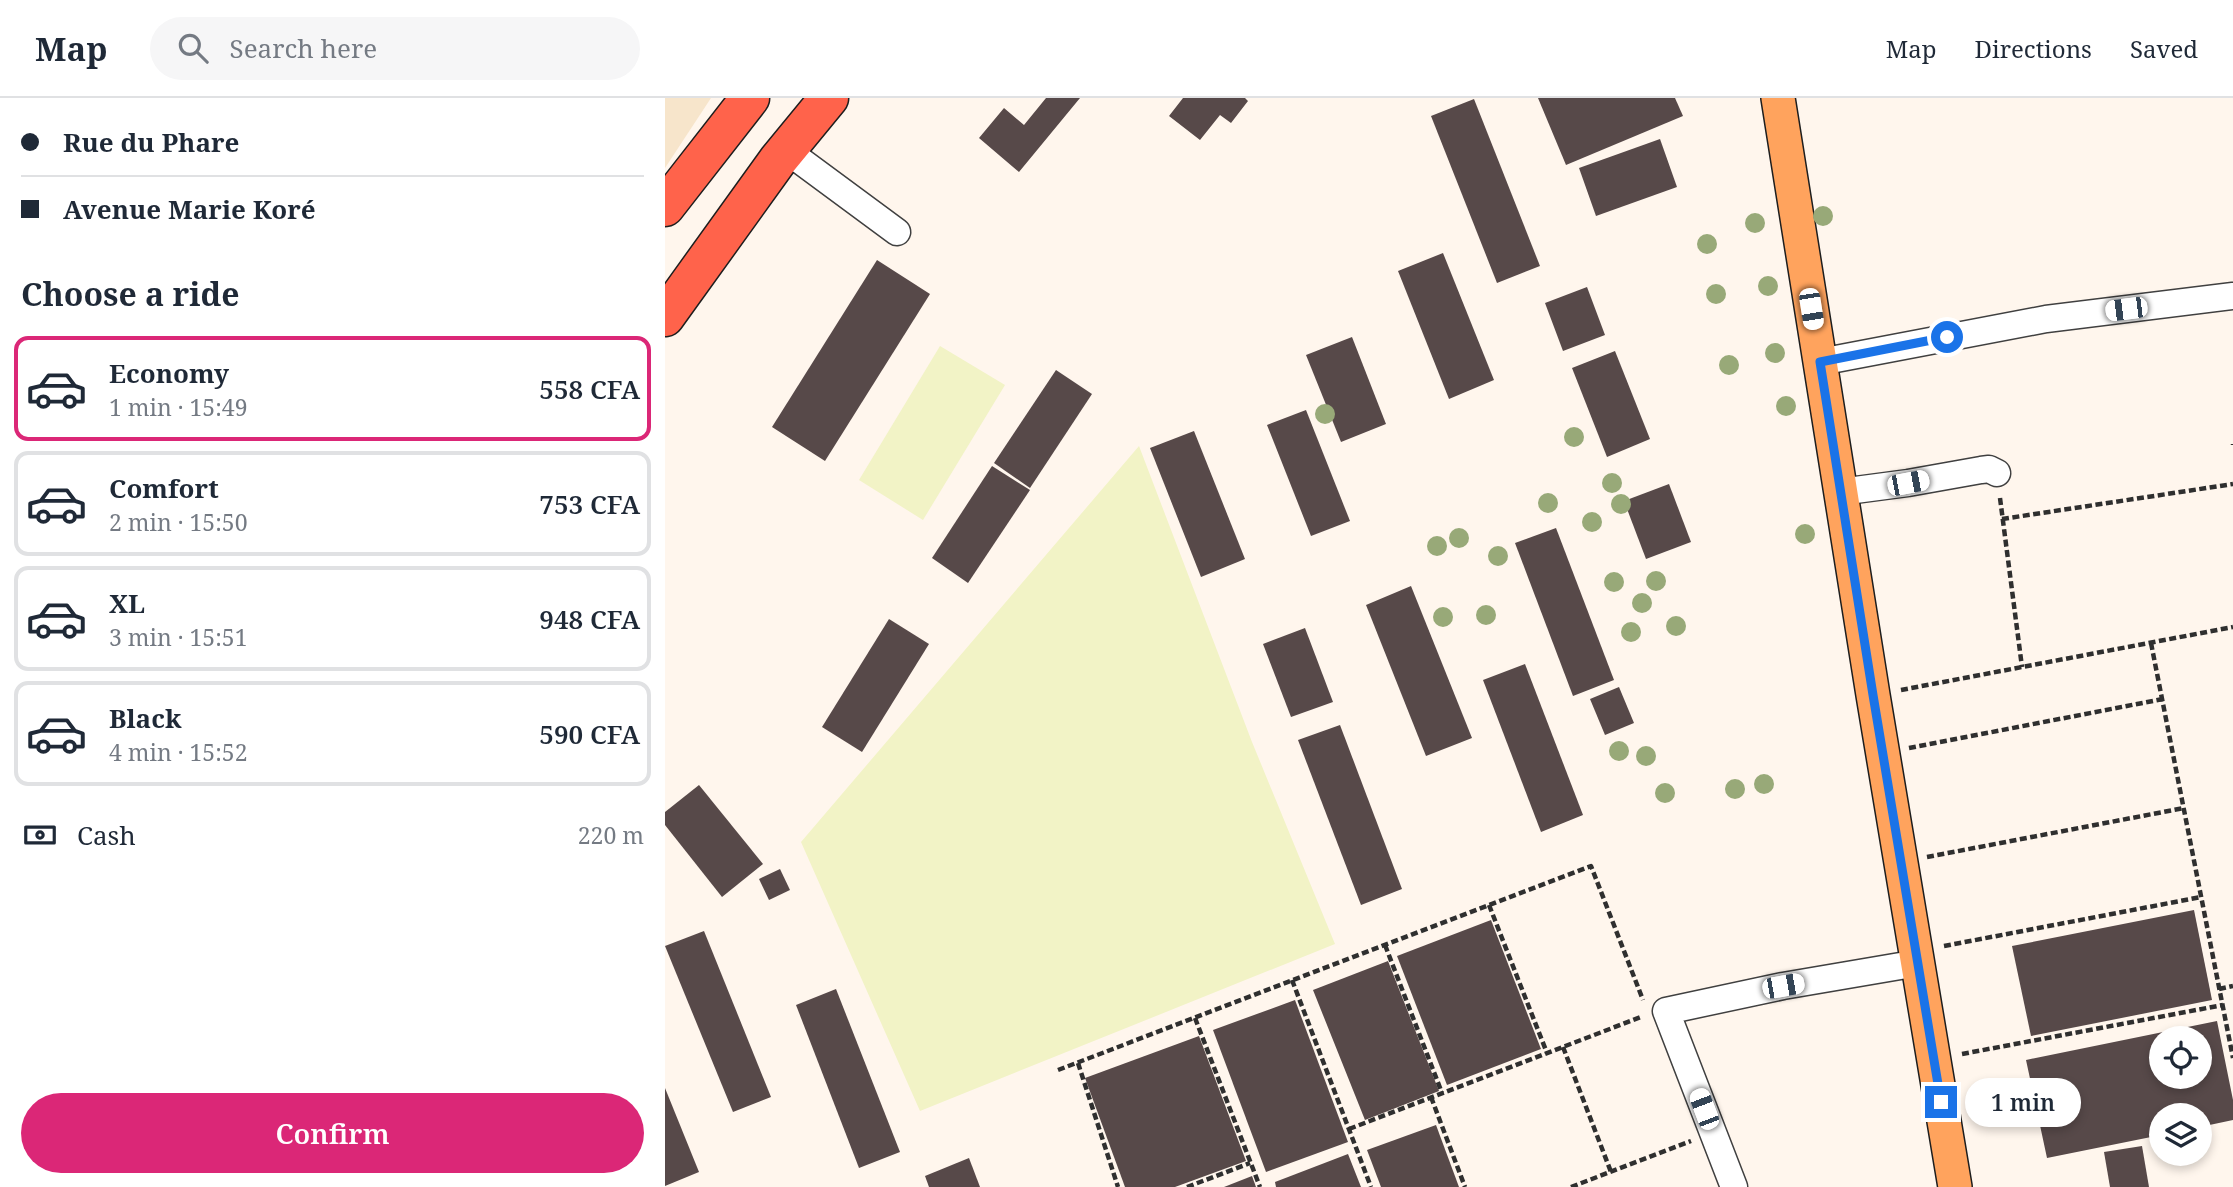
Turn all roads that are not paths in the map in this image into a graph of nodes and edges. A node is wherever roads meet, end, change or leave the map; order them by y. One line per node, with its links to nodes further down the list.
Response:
1 (750, 98): 5 (highway)
2 (829, 98): 4 (highway)
3 (1778, 98): 9 (main road)
4 (786, 150): 6 (street); 8 (highway)
5 (665, 207)
6 (897, 232)
7 (2233, 296): 9 (street)
8 (665, 317)
9 (1820, 362): 11 (main road)
10 (1997, 473): 11 (street)
11 (1840, 492): 12 (main road)
12 (1917, 957): 13 (street); 14 (main road)
13 (1734, 1187)
14 (1955, 1187)

